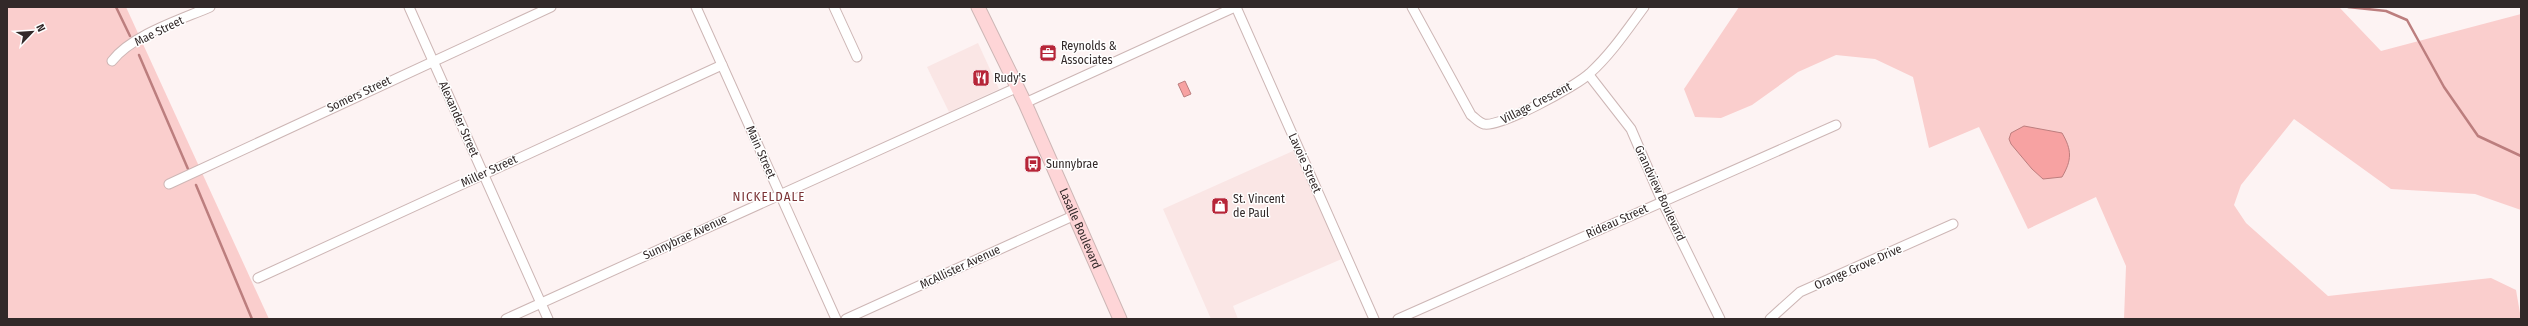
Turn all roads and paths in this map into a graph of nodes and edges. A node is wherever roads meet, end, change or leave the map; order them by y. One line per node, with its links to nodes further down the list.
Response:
1 (210, 7): 12 (street, Mae Street)
2 (409, 7): 11 (street, Alexander Street)
3 (551, 7): 11 (street, Somers Street)
4 (696, 7): 13 (street, Main Street)
5 (834, 7): 10 (street)
6 (978, 7): 15 (main road, Lasalle Boulevard)
7 (1235, 7): 16 (street); 31 (street, Lavoie Street)
8 (1412, 7): 14 (street, Village Crescent)
9 (1644, 7): 14 (street, Village Crescent)
10 (857, 57)
11 (433, 60): 18 (street, Alexander Street); 19 (street, Somers Street)
12 (112, 61)
13 (722, 66): 18 (street, Miller Street); 20 (street, Main Street)
14 (1589, 75): 21 (street, Grandview Boulevard)
15 (1018, 87): 16 (main road, Lasalle Boulevard); 20 (street, Sunnybrae Avenue)
16 (1025, 103): 22 (main road, Lasalle Boulevard)
17 (1836, 124): 21 (street, Rideau Street)
18 (483, 174): 24 (street, Miller Street); 25 (street, Alexander Street)
19 (169, 184)
20 (780, 194): 25 (street, Sunnybrae Avenue); 28 (street, Main Street)
21 (1662, 201): 32 (street, Rideau Street); 33 (street, Grandview Boulevard)
22 (1074, 215): 29 (street, McAllister Avenue); 30 (main road, Lasalle Boulevard)
23 (1953, 224): 34 (street, Orange Grove Drive)
24 (258, 278)
25 (541, 303): 26 (street, Sunnybrae Avenue); 27 (street, Alexander Street)
26 (506, 319)
27 (548, 319)
28 (836, 319)
29 (846, 319)
30 (1120, 319)
31 (1374, 319)
32 (1398, 319)
33 (1720, 319)
34 (1770, 319)

